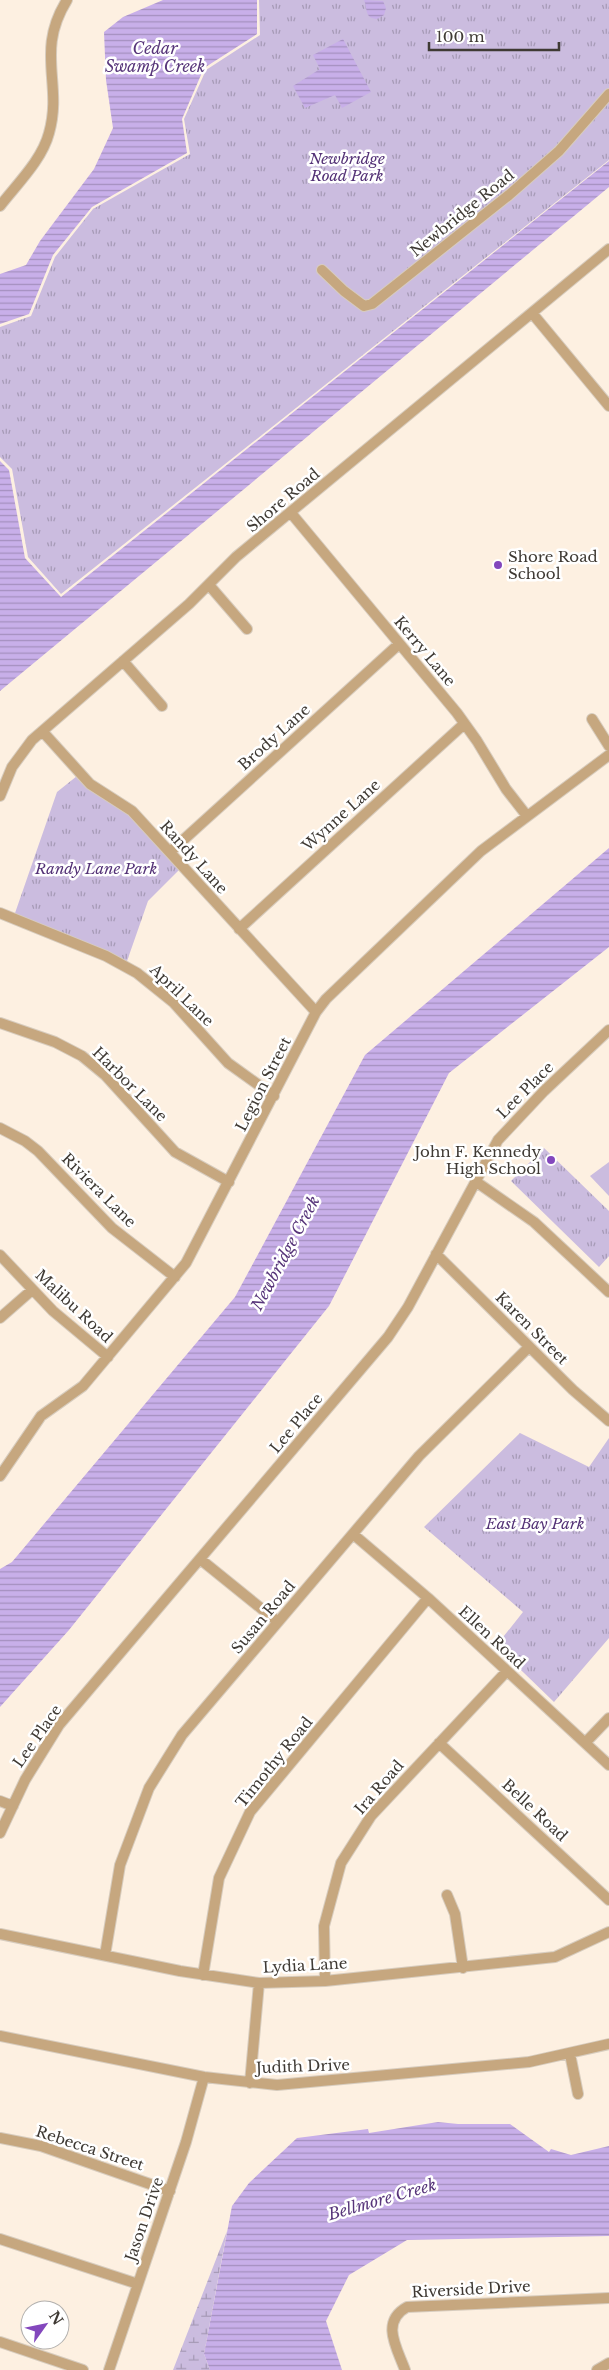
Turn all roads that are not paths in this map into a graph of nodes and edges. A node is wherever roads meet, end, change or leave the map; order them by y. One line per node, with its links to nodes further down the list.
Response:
1 (67, 0): 3 (street)
2 (609, 94): 5 (street, Newbridge Road)
3 (0, 206)
4 (609, 250): 6 (street, Shore Road)
5 (322, 270)
6 (532, 313): 7 (street); 8 (street, Shore Road)
7 (609, 406)
8 (290, 513): 9 (street, Shore Road); 11 (street, Kerry Lane)
9 (209, 585): 10 (street); 12 (street, Shore Road)
10 (247, 629)
11 (399, 644): 15 (street, Kerry Lane); 21 (street, Brody Lane)
12 (123, 662): 13 (street); 16 (street, Shore Road)
13 (162, 706)
14 (592, 719): 17 (street)
15 (464, 724): 20 (street, Kerry Lane); 23 (street, Wynne Lane)
16 (43, 732): 19 (street, Shore Road); 21 (street, Randy Lane)
17 (609, 746)
18 (609, 755): 20 (street, Legion Street)
19 (1, 793)
20 (527, 816): 24 (street, Legion Street)
21 (170, 852): 23 (street, Randy Lane)
22 (0, 913): 27 (street, April Lane)
23 (239, 929): 24 (street, Randy Lane)
24 (316, 1012): 27 (street, Legion Street)
25 (0, 1022): 30 (street, Harbor Lane)
26 (609, 1030): 29 (street, Lee Place)
27 (274, 1096): 30 (street, Legion Street)
28 (0, 1128): 33 (street, Riviera Lane)
29 (475, 1181): 31 (street, Lee Place); 35 (street)
30 (229, 1182): 33 (street, Legion Street)
31 (436, 1254): 37 (street, Karen Street); 42 (street, Lee Place)
32 (0, 1255): 34 (street, Malibu Road)
33 (175, 1277): 38 (street, Legion Street)
34 (32, 1290): 36 (street); 38 (street, Malibu Road)
35 (609, 1292)
36 (0, 1318)
37 (529, 1347): 39 (street, Karen Street); 41 (street, Susan Road)
38 (108, 1357): 40 (street, Legion Street)
39 (609, 1421)
40 (0, 1476)
41 (353, 1534): 43 (street, Ellen Road); 44 (street, Susan Road)
42 (200, 1559): 44 (street); 51 (street, Lee Place)
43 (428, 1598): 45 (street, Ellen Road); 59 (street, Timothy Road)
44 (278, 1622): 57 (street, Susan Road)
45 (506, 1671): 47 (street, Ira Road); 48 (street, Ellen Road)
46 (609, 1718): 48 (street)
47 (439, 1743): 54 (street, Belle Road); 60 (street, Ira Road)
48 (585, 1744): 49 (street, Ellen Road)
49 (609, 1765)
50 (0, 1801): 51 (street)
51 (12, 1806): 52 (street, Lee Place)
52 (0, 1833)
53 (447, 1894): 58 (street)
54 (609, 1900)
55 (609, 1932): 58 (street, Lydia Lane)
56 (0, 1934): 57 (street, Lydia Lane)
57 (105, 1956): 59 (street, Lydia Lane)
58 (463, 1968): 60 (street, Lydia Lane)
59 (203, 1975): 61 (street, Lydia Lane)
60 (325, 1981): 61 (street, Lydia Lane)
61 (259, 1983): 66 (street)
62 (0, 2036): 65 (street, Judith Drive)
63 (609, 2044): 64 (street, Judith Drive)
64 (570, 2054): 66 (street, Judith Drive); 67 (street)
65 (204, 2077): 66 (street, Judith Drive); 69 (street, Jason Drive)
66 (250, 2083)
67 (578, 2094)
68 (0, 2138): 69 (street, Rebecca Street)
69 (170, 2190): 71 (street, Jason Drive)
70 (0, 2239): 71 (street)
71 (138, 2284): 76 (street, Jason Drive)
72 (609, 2298): 77 (street, Riverside Drive)
73 (0, 2342): 75 (street)
74 (609, 2363): 78 (street)
75 (83, 2370)
76 (109, 2370)
77 (405, 2370)
78 (596, 2370)

